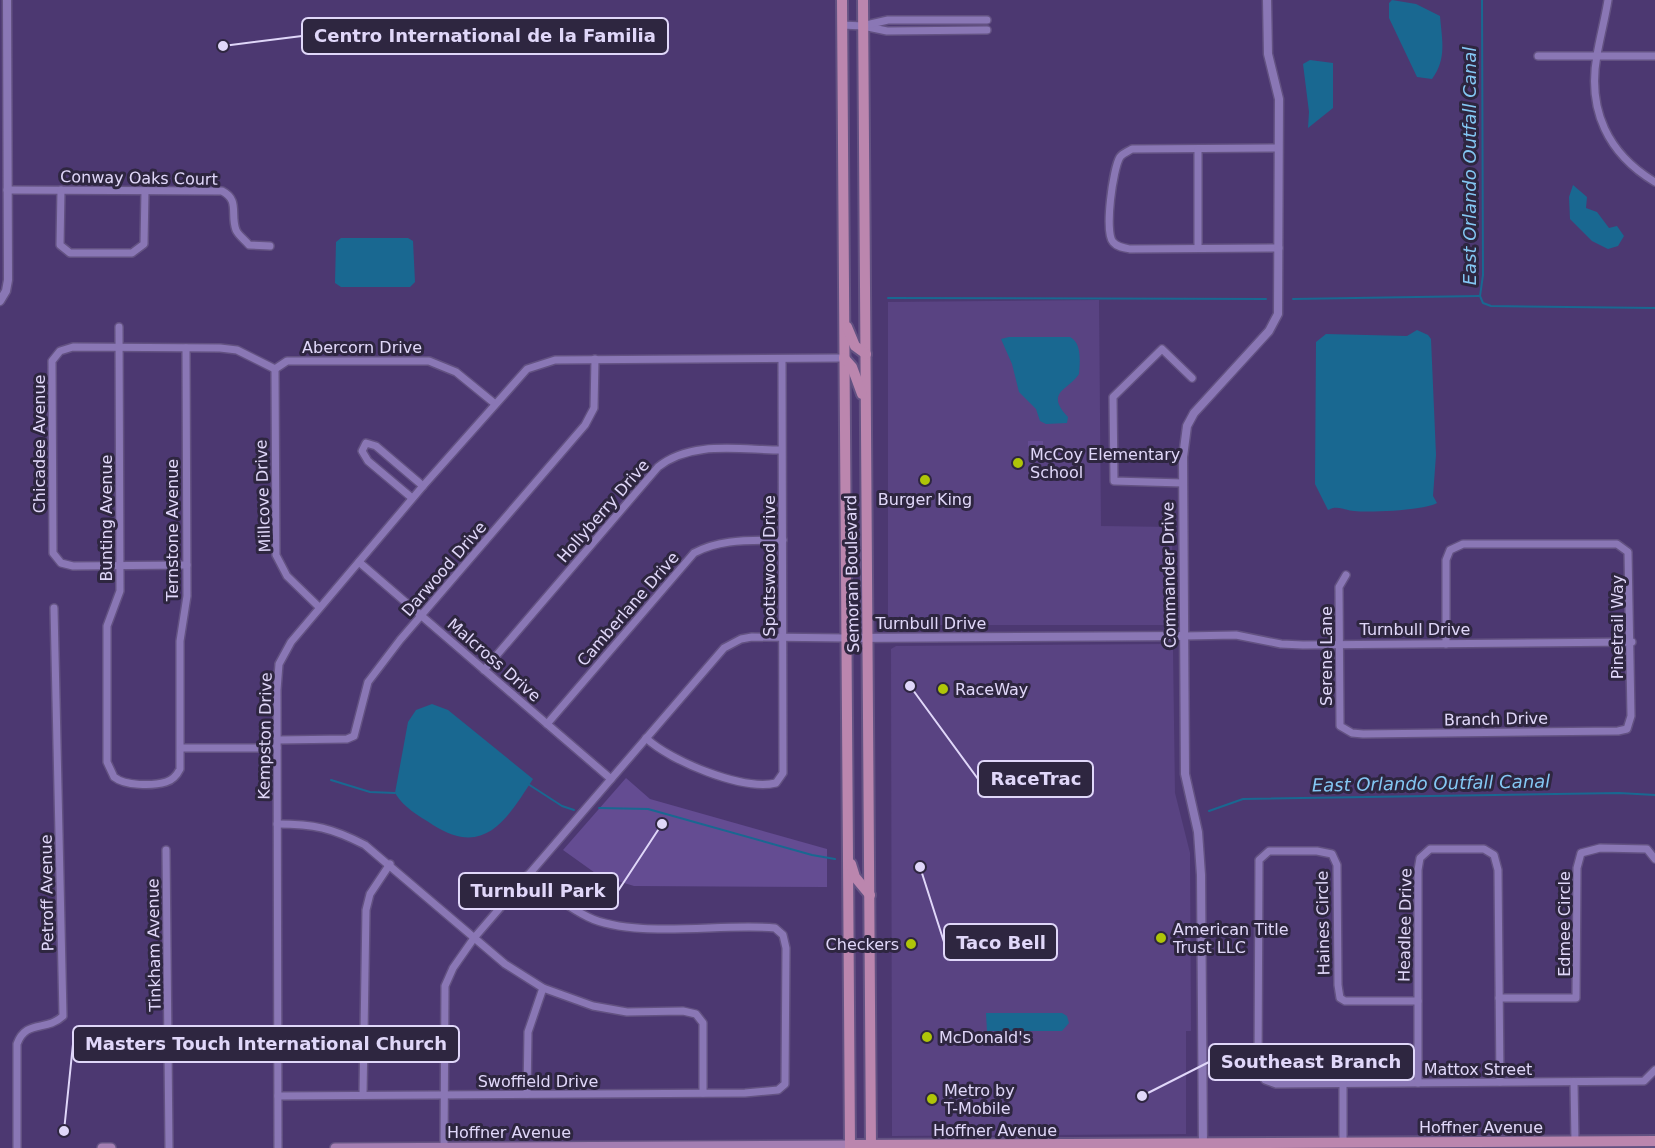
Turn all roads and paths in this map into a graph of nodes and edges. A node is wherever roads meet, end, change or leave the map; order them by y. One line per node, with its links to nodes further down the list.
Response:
1 (7, 0): 13 (street)
2 (842, 0): 7 (main road, Semoran Boulevard)
3 (863, 0): 8 (main road, Semoran Boulevard)
4 (1267, 0): 14 (street, Commander Drive)
5 (1608, 0): 12 (street)
6 (987, 20): 8 (street)
7 (842, 25): 8 (street); 24 (main road, Semoran Boulevard)
8 (863, 26): 9 (street); 28 (main road, Semoran Boulevard)
9 (987, 30)
10 (1538, 56): 12 (street)
11 (1655, 56): 12 (street)
12 (1596, 57): 16 (street)
13 (4, 96): 17 (street)
14 (1278, 148): 15 (street); 22 (street, Commander Drive)
15 (1198, 150): 21 (street); 21 (street)
16 (1655, 182)
17 (7, 190): 18 (street, Conway Oaks Court); 23 (street)
18 (61, 190): 19 (street, Conway Oaks Court); 19 (street)
19 (146, 191): 20 (street, Conway Oaks Court)
20 (270, 246)
21 (1198, 247): 22 (street)
22 (1279, 248): 37 (street, Commander Drive)
23 (1, 300)
24 (844, 312): 28 (main road); 29 (main road, Semoran Boulevard)
25 (118, 327): 26 (street, Bunting Avenue)
26 (118, 347): 27 (street); 42 (street, Bunting Avenue); 42 (street, Chicadee Avenue)
27 (186, 348): 32 (street); 43 (street, Ternstone Avenue)
28 (866, 354): 34 (main road, Semoran Boulevard)
29 (844, 358): 31 (street); 34 (main road); 51 (main road, Semoran Boulevard)
30 (594, 359): 31 (street); 35 (street); 47 (street, Darwood Drive)
31 (782, 359): 36 (street, Spottswood Drive)
32 (275, 369): 35 (street, Abercorn Drive); 45 (street, Millcove Drive)
33 (1192, 378): 37 (street)
34 (866, 402): 50 (main road, Semoran Boulevard)
35 (494, 403): 38 (street, Kempston Drive)
36 (782, 450): 40 (street, Spottswood Drive); 55 (street, Hollyberry Drive)
37 (1183, 483): 49 (street, Commander Drive)
38 (423, 486): 39 (street, Kempston Drive); 39 (street)
39 (412, 498): 41 (street, Kempston Drive)
40 (783, 540): 48 (street, Spottswood Drive); 57 (street, Camberlane Drive)
41 (359, 562): 45 (street, Kempston Drive); 47 (street, Malcross Drive)
42 (120, 565): 43 (street); 62 (street, Bunting Avenue)
43 (187, 565): 61 (street, Ternstone Avenue)
44 (1346, 575): 53 (street, Serene Lane)
45 (319, 607): 60 (street, Kempston Drive)
46 (54, 608): 93 (street, Petroff Avenue)
47 (421, 616): 55 (street, Malcross Drive); 60 (street, Darwood Drive)
48 (782, 636): 51 (street, Turnbull Drive); 59 (street, Turnbull Drive); 59 (street, Spottswood Drive)
49 (1184, 636): 50 (street, Turnbull Drive); 53 (street, Turnbull Drive); 89 (street, Commander Drive)
50 (868, 637): 51 (street, Turnbull Drive); 70 (main road, Semoran Boulevard)
51 (846, 638): 66 (main road, Semoran Boulevard)
52 (1632, 642): 54 (street, Turnbull Drive); 54 (street, Pinetrail Way); 56 (street, Pinetrail Way)
53 (1338, 644): 54 (street, Turnbull Drive); 58 (street, Serene Lane)
54 (1446, 644)
55 (484, 670): 57 (street, Malcross Drive)
56 (1631, 716): 58 (street, Branch Drive)
57 (547, 724): 63 (street, Malcross Drive)
58 (1352, 733)
59 (646, 738): 63 (street, Turnbull Drive)
60 (277, 744): 61 (street, Darwood Drive); 64 (street, Kempston Drive)
61 (182, 748): 62 (street, Ternstone Avenue)
62 (114, 777)
63 (611, 779): 69 (street, Turnbull Drive)
64 (277, 824): 68 (street); 85 (street, Kempston Drive)
65 (166, 850): 96 (street, Tinkham Avenue)
66 (848, 856): 70 (main road); 91 (main road, Semoran Boulevard)
67 (1655, 859): 73 (street, Edmee Circle)
68 (390, 864): 71 (street); 83 (street)
69 (528, 875): 71 (street, Turnbull Drive); 81 (street, Swoffield Drive)
70 (870, 895): 92 (main road, Semoran Boulevard)
71 (474, 938): 72 (street); 84 (street, Turnbull Drive)
72 (543, 988): 81 (street); 82 (street)
73 (1499, 998): 74 (street, Headlee Drive); 77 (street, Headlee Drive)
74 (1418, 1001): 76 (street, Haines Circle); 80 (street, Headlee Drive)
75 (1654, 1072): 78 (street, Mattox Street)
76 (1265, 1080): 79 (street, Mattox Street)
77 (1500, 1082): 78 (street, Mattox Street); 80 (street, Mattox Street)
78 (1574, 1082): 88 (street)
79 (1342, 1083): 80 (street, Mattox Street); 87 (street)
80 (1418, 1083)
81 (703, 1093): 82 (street, Swoffield Drive)
82 (527, 1094): 84 (street, Swoffield Drive)
83 (363, 1095): 84 (street, Swoffield Drive); 85 (street, Swoffield Drive)
84 (444, 1095): 99 (street, Turnbull Drive)
85 (278, 1096): 97 (street, Kempston Drive)
86 (1655, 1141): 88 (main road, Hoffner Avenue)
87 (1343, 1143): 88 (main road, Hoffner Avenue); 89 (main road, Hoffner Avenue)
88 (1571, 1145)
89 (1203, 1146): 92 (main road, Hoffner Avenue)
90 (1655, 1146): 101 (main road)
91 (850, 1147): 92 (main road, Hoffner Avenue); 100 (main road, Hoffner Avenue)
92 (871, 1147)
93 (17, 1148)
94 (102, 1148): 95 (main road)
95 (111, 1148)
96 (169, 1148)
97 (279, 1148)
98 (335, 1148): 99 (main road, Hoffner Avenue)
99 (444, 1148): 100 (main road, Hoffner Avenue)
100 (522, 1148)
101 (1604, 1148)

